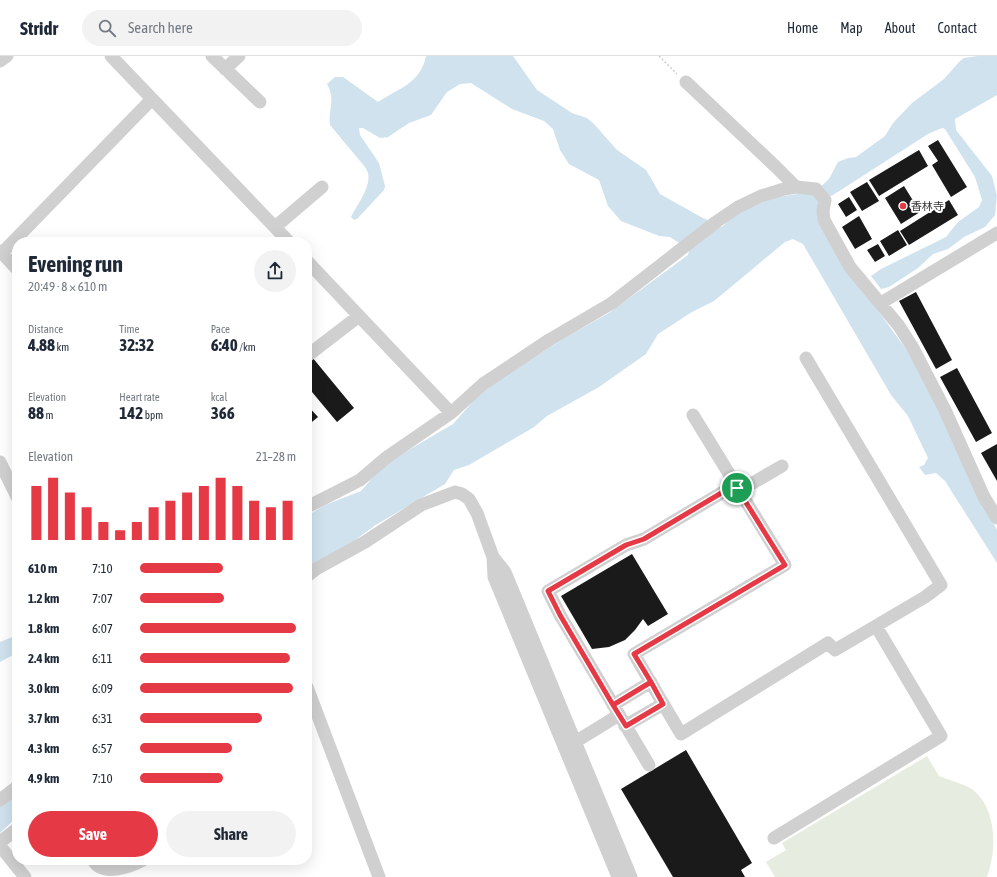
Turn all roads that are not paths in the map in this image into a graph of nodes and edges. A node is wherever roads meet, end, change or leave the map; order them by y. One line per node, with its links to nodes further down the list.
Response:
1 (7, 56): 5 (street)
2 (111, 56): 8 (street)
3 (212, 56): 6 (street)
4 (239, 56): 6 (street)
5 (0, 61)
6 (225, 69): 9 (street)
7 (686, 82): 11 (street)
8 (152, 99): 12 (street); 14 (street)
9 (260, 102)
10 (322, 187): 12 (street)
11 (796, 187): 20 (street); 24 (street)
12 (275, 227): 15 (street)
13 (997, 233): 20 (street)
14 (16, 237)
15 (284, 237)
16 (12, 241): 17 (street)
17 (1, 252): 18 (street)
18 (12, 264)
19 (312, 266): 21 (street)
20 (881, 303): 31 (street)
21 (359, 316): 22 (street); 24 (street)
22 (312, 352)
23 (806, 358): 34 (street)
24 (451, 413): 30 (street)
25 (693, 415): 29 (street)
26 (0, 462): 28 (street)
27 (782, 466): 29 (street)
28 (12, 487)
29 (737, 488): 35 (street); 38 (street)
30 (312, 504)
31 (997, 518)
32 (493, 556): 33 (street); 39 (street); 53 (street)
33 (312, 572)
34 (876, 626): 37 (street); 44 (street)
35 (651, 682): 37 (street); 38 (street)
36 (312, 700): 52 (street)
37 (663, 704): 38 (street)
38 (619, 716): 39 (street); 40 (street)
39 (575, 742): 54 (street)
40 (648, 766)
41 (12, 791): 42 (street)
42 (0, 800)
43 (12, 833): 45 (street)
44 (774, 838)
45 (0, 842)
46 (0, 846): 47 (street)
47 (12, 861)
48 (15, 865): 51 (street)
49 (99, 865): 50 (street)
50 (134, 865)
51 (25, 877)
52 (379, 877)
53 (618, 877)
54 (631, 877)

